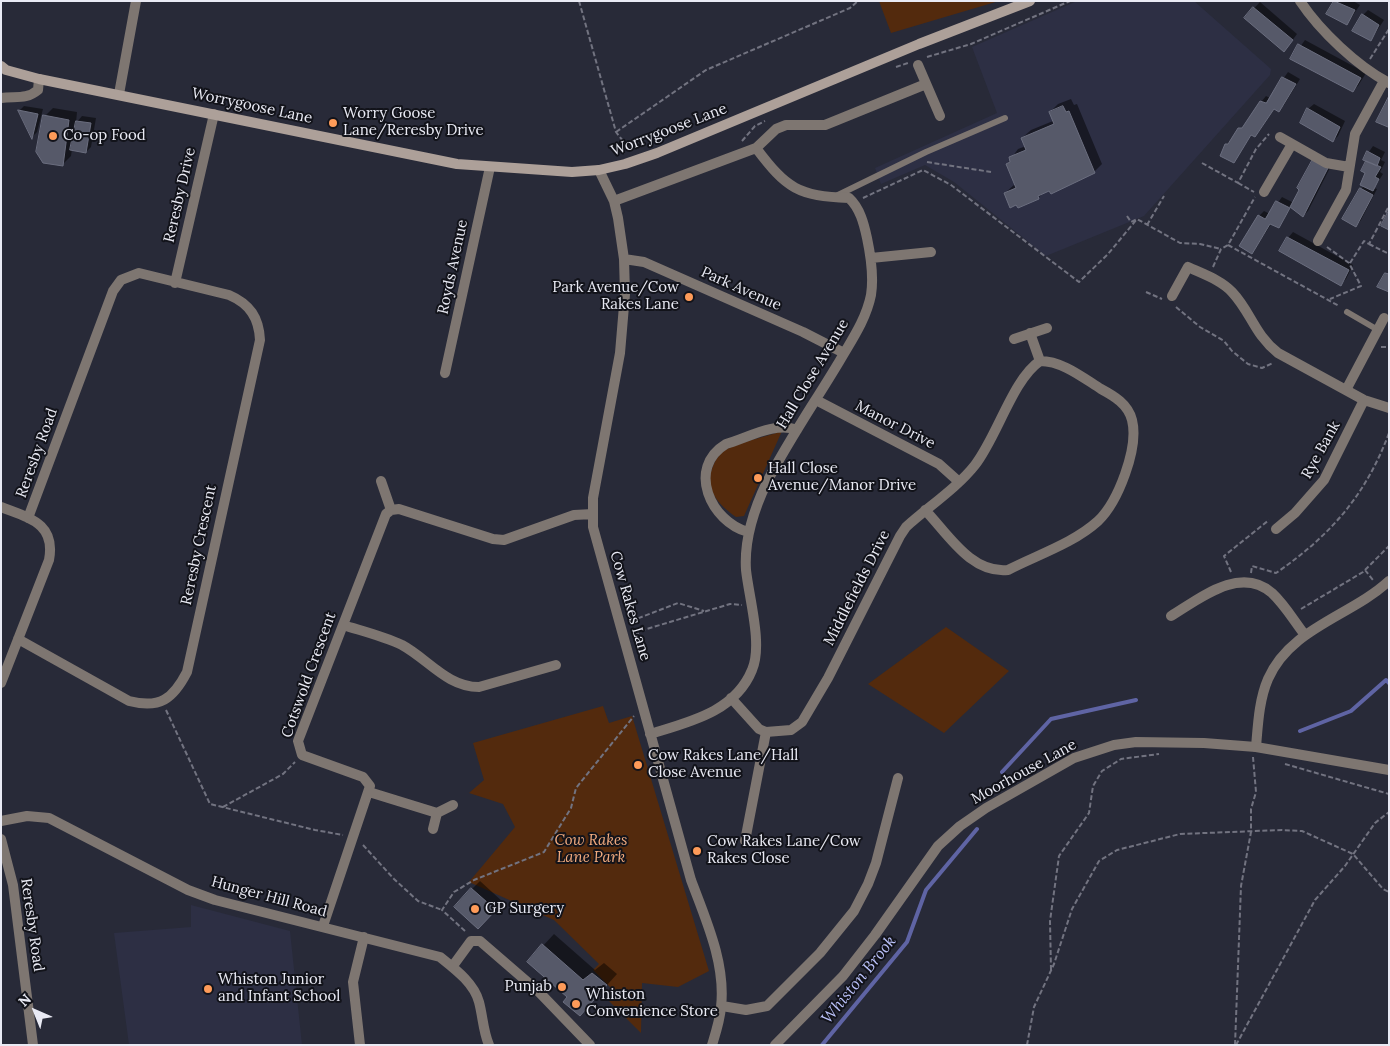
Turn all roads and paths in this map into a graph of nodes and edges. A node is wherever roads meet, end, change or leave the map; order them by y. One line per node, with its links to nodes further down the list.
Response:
1 (136, 1): 15 (street)
2 (578, 1): 21 (path)
3 (858, 1): 21 (path)
4 (1030, 1): 27 (main road, Worrygoose Lane)
5 (1070, 1): 8 (path)
6 (1300, 1): 9 (street)
7 (1389, 29): 9 (path)
8 (919, 61): 10 (path); 14 (street)
9 (1365, 68): 13 (street)
10 (889, 69)
11 (3, 70): 12 (main road, Worrygoose Lane)
12 (39, 79): 15 (main road, Worrygoose Lane); 16 (street)
13 (1386, 82): 30 (street)
14 (926, 84): 18 (street); 24 (street)
15 (119, 94): 17 (main road, Worrygoose Lane)
16 (1, 98)
17 (214, 114): 29 (main road, Worrygoose Lane); 55 (street, Reresby Drive)
18 (940, 116)
19 (772, 118): 25 (path)
20 (1006, 118): 38 (lane)
21 (616, 132): 27 (path)
22 (1280, 137): 23 (street); 33 (path)
23 (1292, 144): 30 (street); 35 (street)
24 (756, 148): 25 (street); 38 (street)
25 (736, 157): 39 (street)
26 (1202, 163): 33 (path)
27 (625, 164): 31 (main road, Worrygoose Lane)
28 (920, 165): 32 (path)
29 (490, 167): 31 (main road, Worrygoose Lane); 67 (street, Royds Avenue)
30 (1349, 167): 45 (street)
31 (599, 170): 39 (street, Cow Rakes Lane)
32 (991, 172)
33 (1238, 183): 47 (path)
34 (869, 188): 36 (path)
35 (1264, 192)
36 (866, 196): 40 (path); 43 (path)
37 (1164, 196): 44 (path)
38 (835, 197): 40 (street)
39 (614, 201): 52 (street, Cow Rakes Lane)
40 (855, 204): 51 (street, Hall Close Avenue)
41 (1389, 206): 46 (path)
42 (1127, 216): 43 (path)
43 (1137, 220): 44 (path)
44 (1147, 225): 48 (path)
45 (1318, 241): 53 (path)
46 (1369, 244): 50 (path); 53 (path)
47 (1228, 245): 48 (path); 56 (path)
48 (1221, 249): 54 (path)
49 (931, 252): 51 (street)
50 (1389, 254)
51 (871, 258): 64 (street, Hall Close Avenue)
52 (624, 259): 64 (street, Park Avenue); 79 (street, Cow Rakes Lane)
53 (1350, 263): 56 (path)
54 (1214, 279): 57 (street); 65 (street)
55 (175, 283): 80 (street, Reresby Road); 99 (street, Reresby Crescent)
56 (1330, 299): 58 (path)
57 (1171, 300): 65 (path)
58 (1347, 312): 61 (lane)
59 (1384, 318): 61 (street)
60 (1047, 328): 62 (street)
61 (1378, 330): 68 (street)
62 (1030, 334): 63 (street); 66 (street)
63 (1014, 339)
64 (844, 353): 69 (street, Hall Close Avenue)
65 (1285, 356): 68 (street)
66 (1040, 361): 75 (street, Middlefields Drive); 78 (street)
67 (445, 373)
68 (1346, 390): 70 (street)
69 (816, 400): 72 (street, Hall Close Avenue); 75 (street, Manor Drive)
70 (1364, 400): 71 (street); 81 (street, Rye Bank)
71 (1389, 408)
72 (797, 430): 82 (street, Hall Close Avenue); 82 (street)
73 (1389, 434): 85 (path)
74 (381, 481): 77 (street)
75 (958, 481): 78 (street, Middlefields Drive)
76 (1, 507): 80 (street)
77 (391, 510): 79 (street); 91 (street, Cotswold Crescent)
78 (925, 510): 101 (street, Middlefields Drive)
79 (593, 514): 92 (street, Cow Rakes Lane)
80 (28, 518): 94 (street, Reresby Road)
81 (1277, 528): 86 (path)
82 (748, 532): 87 (street, Hall Close Avenue)
83 (1389, 546): 90 (path)
84 (1389, 581): 93 (street)
85 (1248, 583): 86 (street); 90 (street)
86 (1233, 584): 89 (street)
87 (751, 606): 88 (path); 98 (street, Hall Close Avenue)
88 (706, 611): 92 (path); 95 (path)
89 (1172, 616)
90 (1290, 616): 93 (street)
91 (343, 625): 96 (street); 105 (street, Cotswold Crescent)
92 (620, 626): 95 (street, Cow Rakes Lane)
93 (1305, 636): 103 (street)
94 (18, 639): 97 (street, Reresby Road); 99 (street)
95 (626, 647): 100 (street, Cow Rakes Lane)
96 (556, 665)
97 (1, 683)
98 (731, 698): 101 (street); 102 (street, Hall Close Avenue)
99 (162, 701): 112 (path)
100 (642, 706): 102 (street, Cow Rakes Lane); 123 (path)
101 (766, 732): 120 (street)
102 (650, 734): 129 (street, Cow Rakes Lane)
103 (1250, 751): 107 (street, Moorhouse Lane); 117 (path); 135 (street, Moorhouse Lane)
104 (1159, 754): 128 (path)
105 (302, 755): 109 (street, Cotswold Crescent); 112 (path)
106 (1279, 763): 110 (path)
107 (1389, 770)
108 (898, 778): 129 (street)
109 (369, 792): 114 (street); 118 (street)
110 (1389, 794)
111 (453, 805): 114 (street)
112 (222, 807): 118 (path)
113 (1389, 812): 121 (path)
114 (437, 813): 116 (street)
115 (1, 821): 124 (street, Hunger Hill Road)
116 (433, 830)
117 (1251, 832): 121 (path); 128 (path); 137 (path)
118 (354, 837): 123 (path); 124 (street)
119 (1, 839): 130 (street, Reresby Road)
120 (744, 841)
121 (1353, 854): 122 (path); 137 (path)
122 (1389, 892)
123 (442, 910): 126 (path)
124 (323, 926): 125 (street, Hunger Hill Road)
125 (364, 937): 127 (street, Hunger Hill Road); 131 (street)
126 (471, 941): 127 (street); 133 (street)
127 (452, 967): 132 (street, Hunger Hill Road)
128 (1051, 970): 136 (path)
129 (722, 1006): 134 (street, Cow Rakes Lane)
130 (33, 1045)
131 (360, 1045)
132 (489, 1045)
133 (590, 1045)
134 (712, 1045)
135 (776, 1045)
136 (1026, 1045)
137 (1236, 1045)

